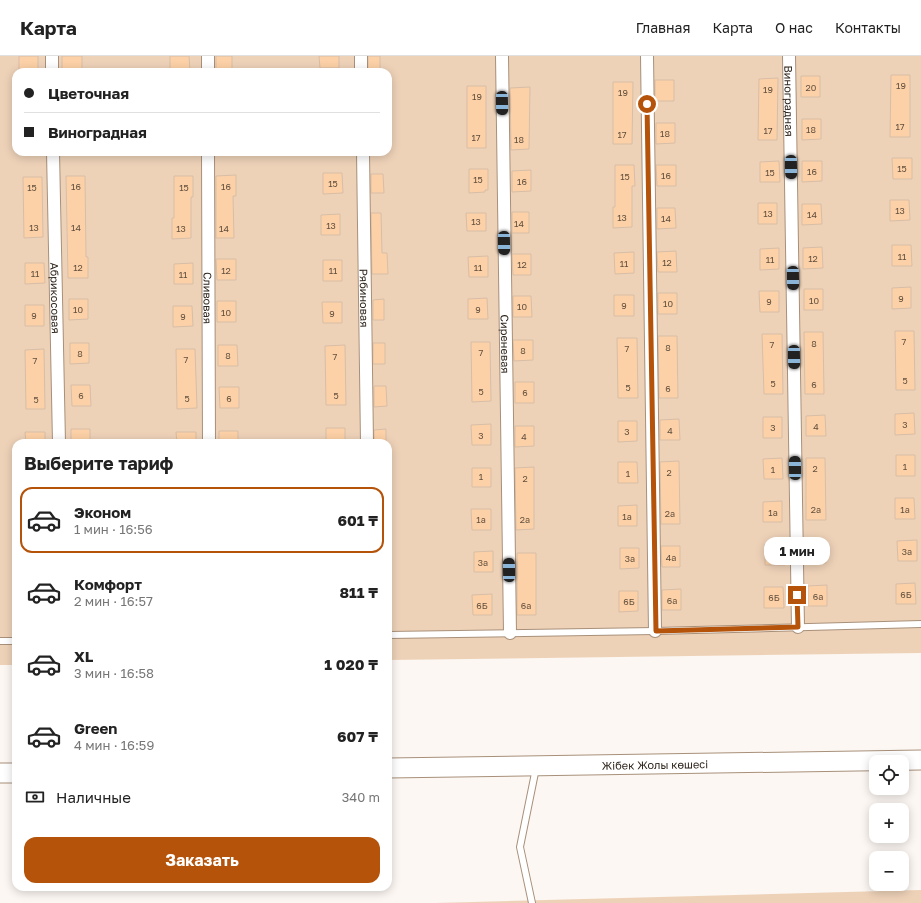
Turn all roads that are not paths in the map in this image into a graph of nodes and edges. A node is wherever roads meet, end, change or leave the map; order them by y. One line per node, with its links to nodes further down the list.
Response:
1 (52, 56): 7 (street)
2 (208, 56): 8 (street)
3 (361, 56): 9 (street)
4 (502, 56): 19 (street, Сиреневая)
5 (647, 56): 18 (street)
6 (789, 56): 17 (street, Виноградная)
7 (52, 68)
8 (208, 68)
9 (361, 68)
10 (53, 156): 13 (street, Абрикосовая)
11 (208, 156): 14 (street, Сливовая)
12 (362, 156): 15 (street, Рябиновая)
13 (59, 439)
14 (209, 439)
15 (367, 439)
16 (921, 624): 17 (lane)
17 (798, 627): 18 (lane)
18 (656, 631): 19 (lane)
19 (510, 633): 20 (lane)
20 (392, 635)
21 (0, 641): 22 (lane)
22 (12, 641)
23 (921, 760): 24 (highway, Жібек Жолы көшесі)
24 (536, 766): 25 (highway, Жібек Жолы көшесі); 26 (lane)
25 (392, 768)
26 (532, 903)

